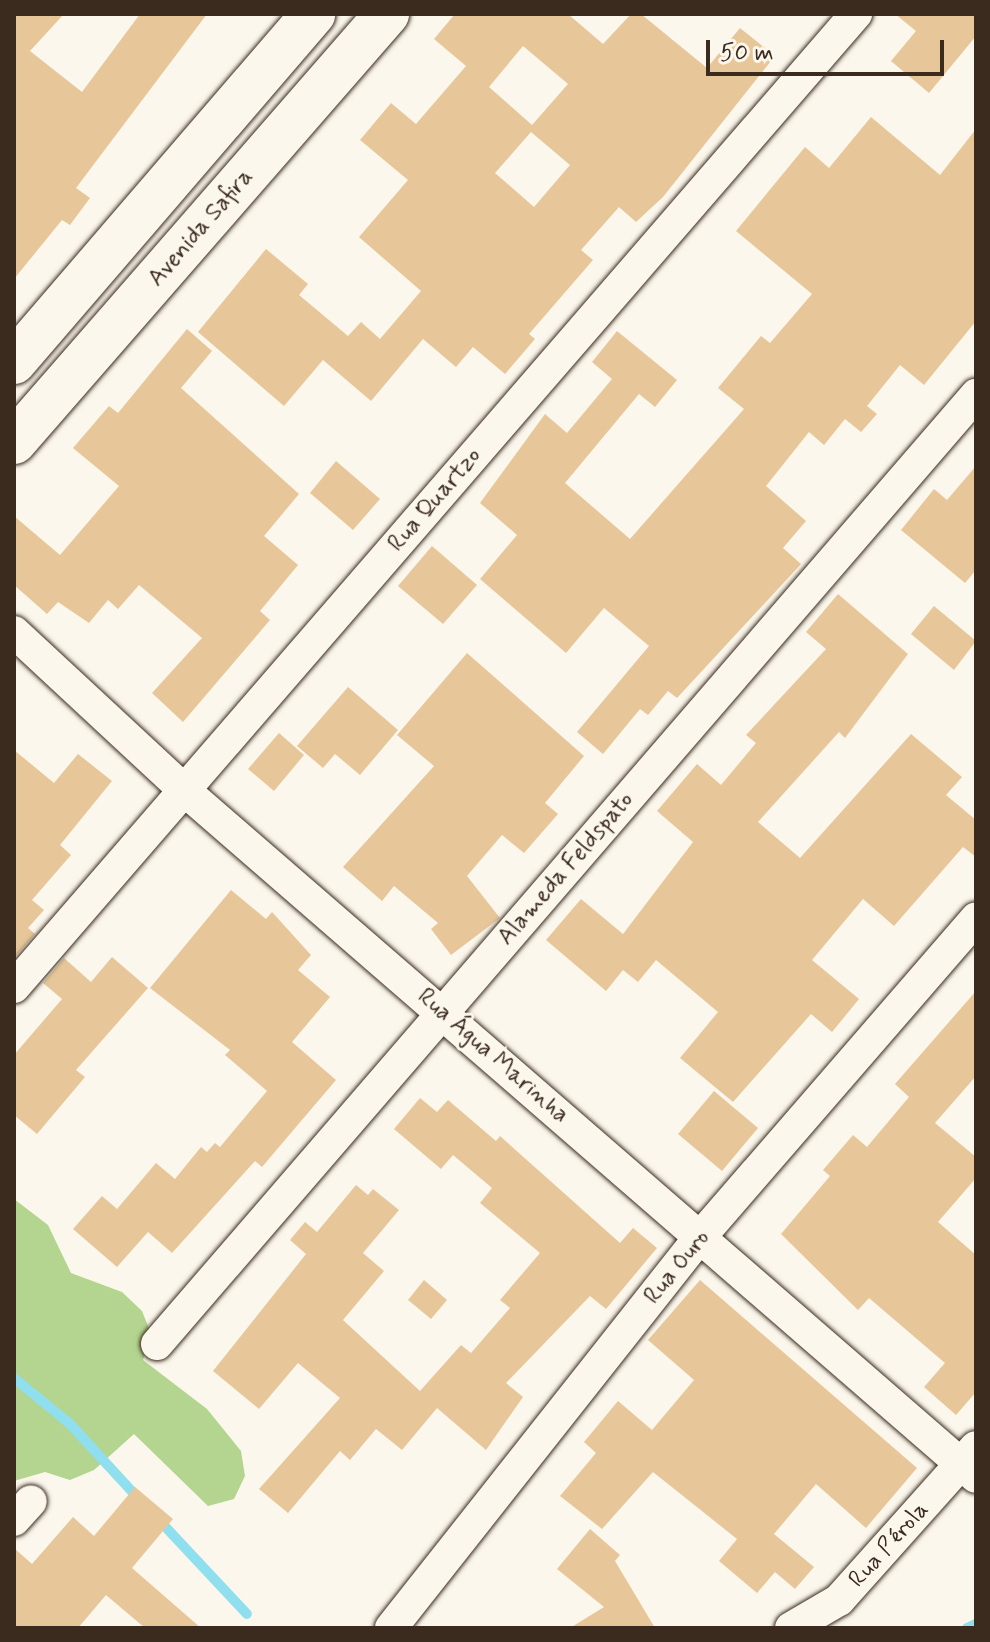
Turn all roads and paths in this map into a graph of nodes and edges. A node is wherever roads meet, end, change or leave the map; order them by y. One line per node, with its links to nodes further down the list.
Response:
1 (313, 14): 4 (street)
2 (387, 14): 6 (street, Avenida Safira)
3 (856, 14): 8 (street, Rua Quartzo)
4 (14, 362)
5 (976, 395): 11 (street, Alameda Feldspato)
6 (14, 442)
7 (14, 632): 8 (street, Rua Água Marinha)
8 (184, 790): 10 (street, Rua Quartzo); 11 (street, Rua Água Marinha)
9 (976, 918): 12 (street, Rua Ouro)
10 (14, 987)
11 (442, 1012): 12 (street, Rua Água Marinha); 13 (street, Alameda Feldspato)
12 (701, 1236): 14 (street, Rua Água Marinha); 15 (street, Rua Ouro)
13 (157, 1344)
14 (971, 1463): 16 (street, Rua Pérola)
15 (391, 1628)
16 (791, 1628)

